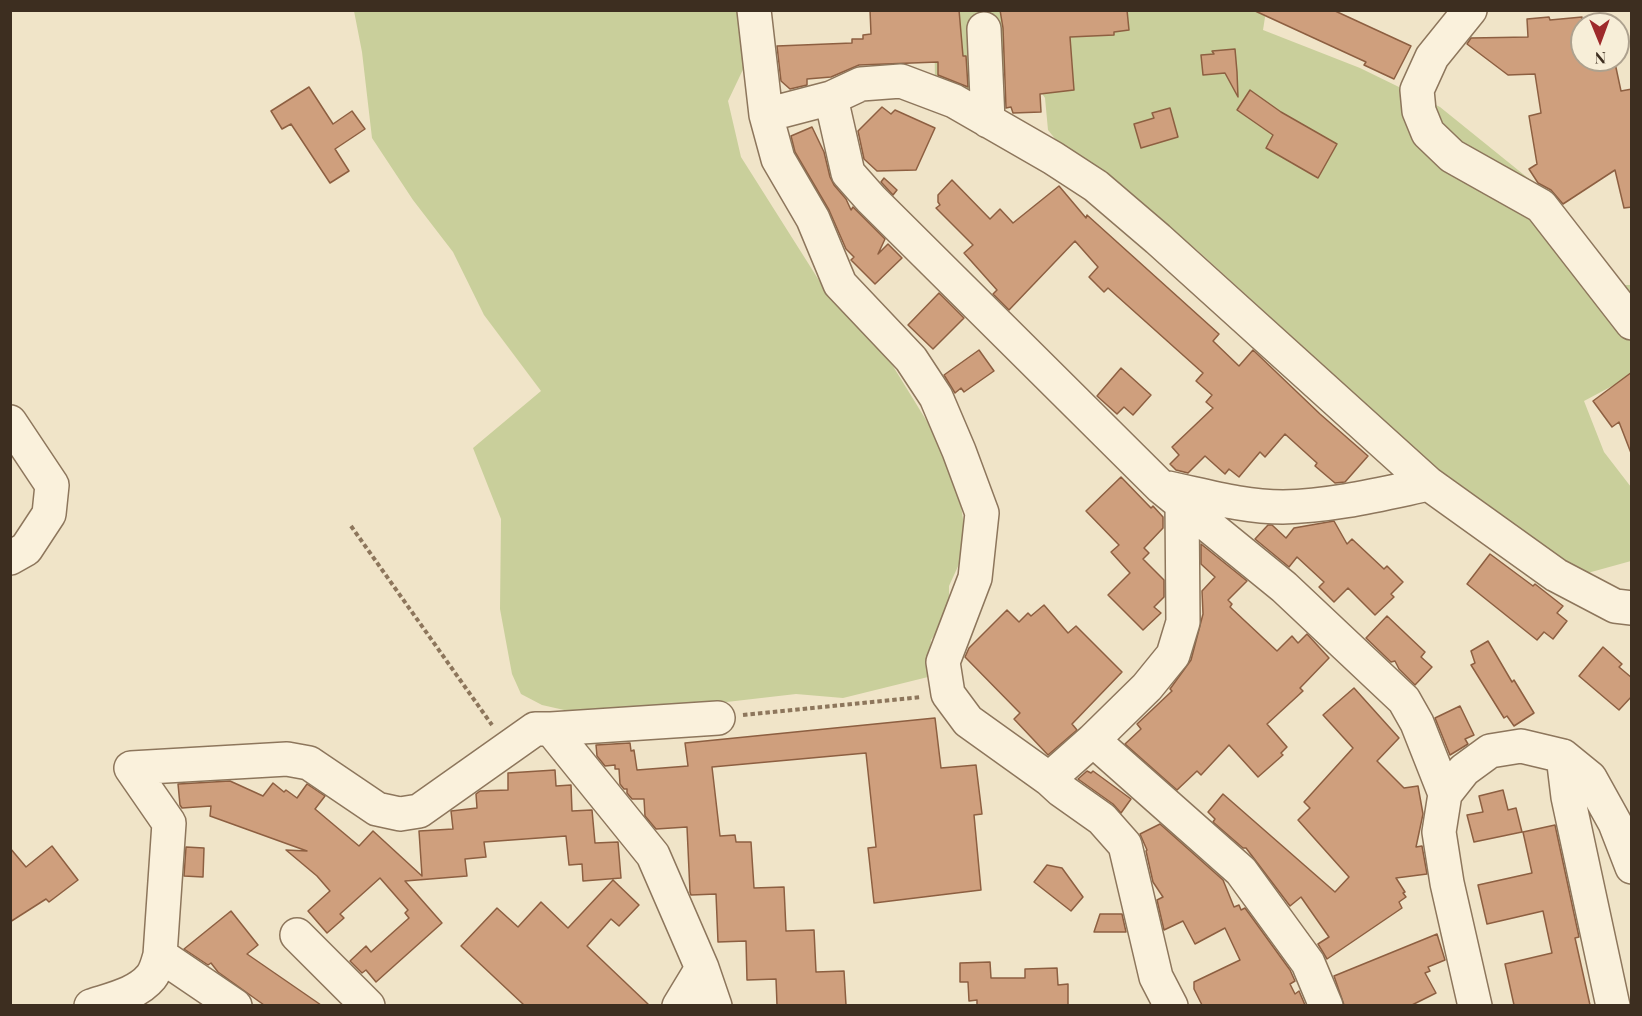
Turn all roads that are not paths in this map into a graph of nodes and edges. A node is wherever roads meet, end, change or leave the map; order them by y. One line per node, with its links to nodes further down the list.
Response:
1 (754, 10): 5 (street)
2 (1470, 10): 7 (street)
3 (984, 29): 6 (street)
4 (831, 98): 5 (street); 6 (street); 10 (street)
5 (766, 115): 17 (street)
6 (988, 121): 9 (street)
7 (1632, 323)
8 (10, 422): 11 (street)
9 (1429, 484): 10 (street); 12 (street)
10 (1171, 494): 15 (street); 18 (street)
11 (10, 558)
12 (1632, 608)
13 (718, 718): 14 (street)
14 (551, 729): 21 (street); 22 (street)
15 (1093, 740): 17 (street); 29 (street)
16 (1563, 756): 18 (street); 19 (street); 31 (street)
17 (1049, 779): 28 (street)
18 (1445, 794): 30 (street)
19 (1632, 867)
20 (297, 935): 25 (street)
21 (160, 955): 23 (street); 24 (street)
22 (702, 968): 26 (street); 27 (street)
23 (92, 1005)
24 (235, 1005)
25 (368, 1005)
26 (679, 1005)
27 (715, 1005)
28 (1171, 1005)
29 (1326, 1005)
30 (1475, 1005)
31 (1612, 1005)

